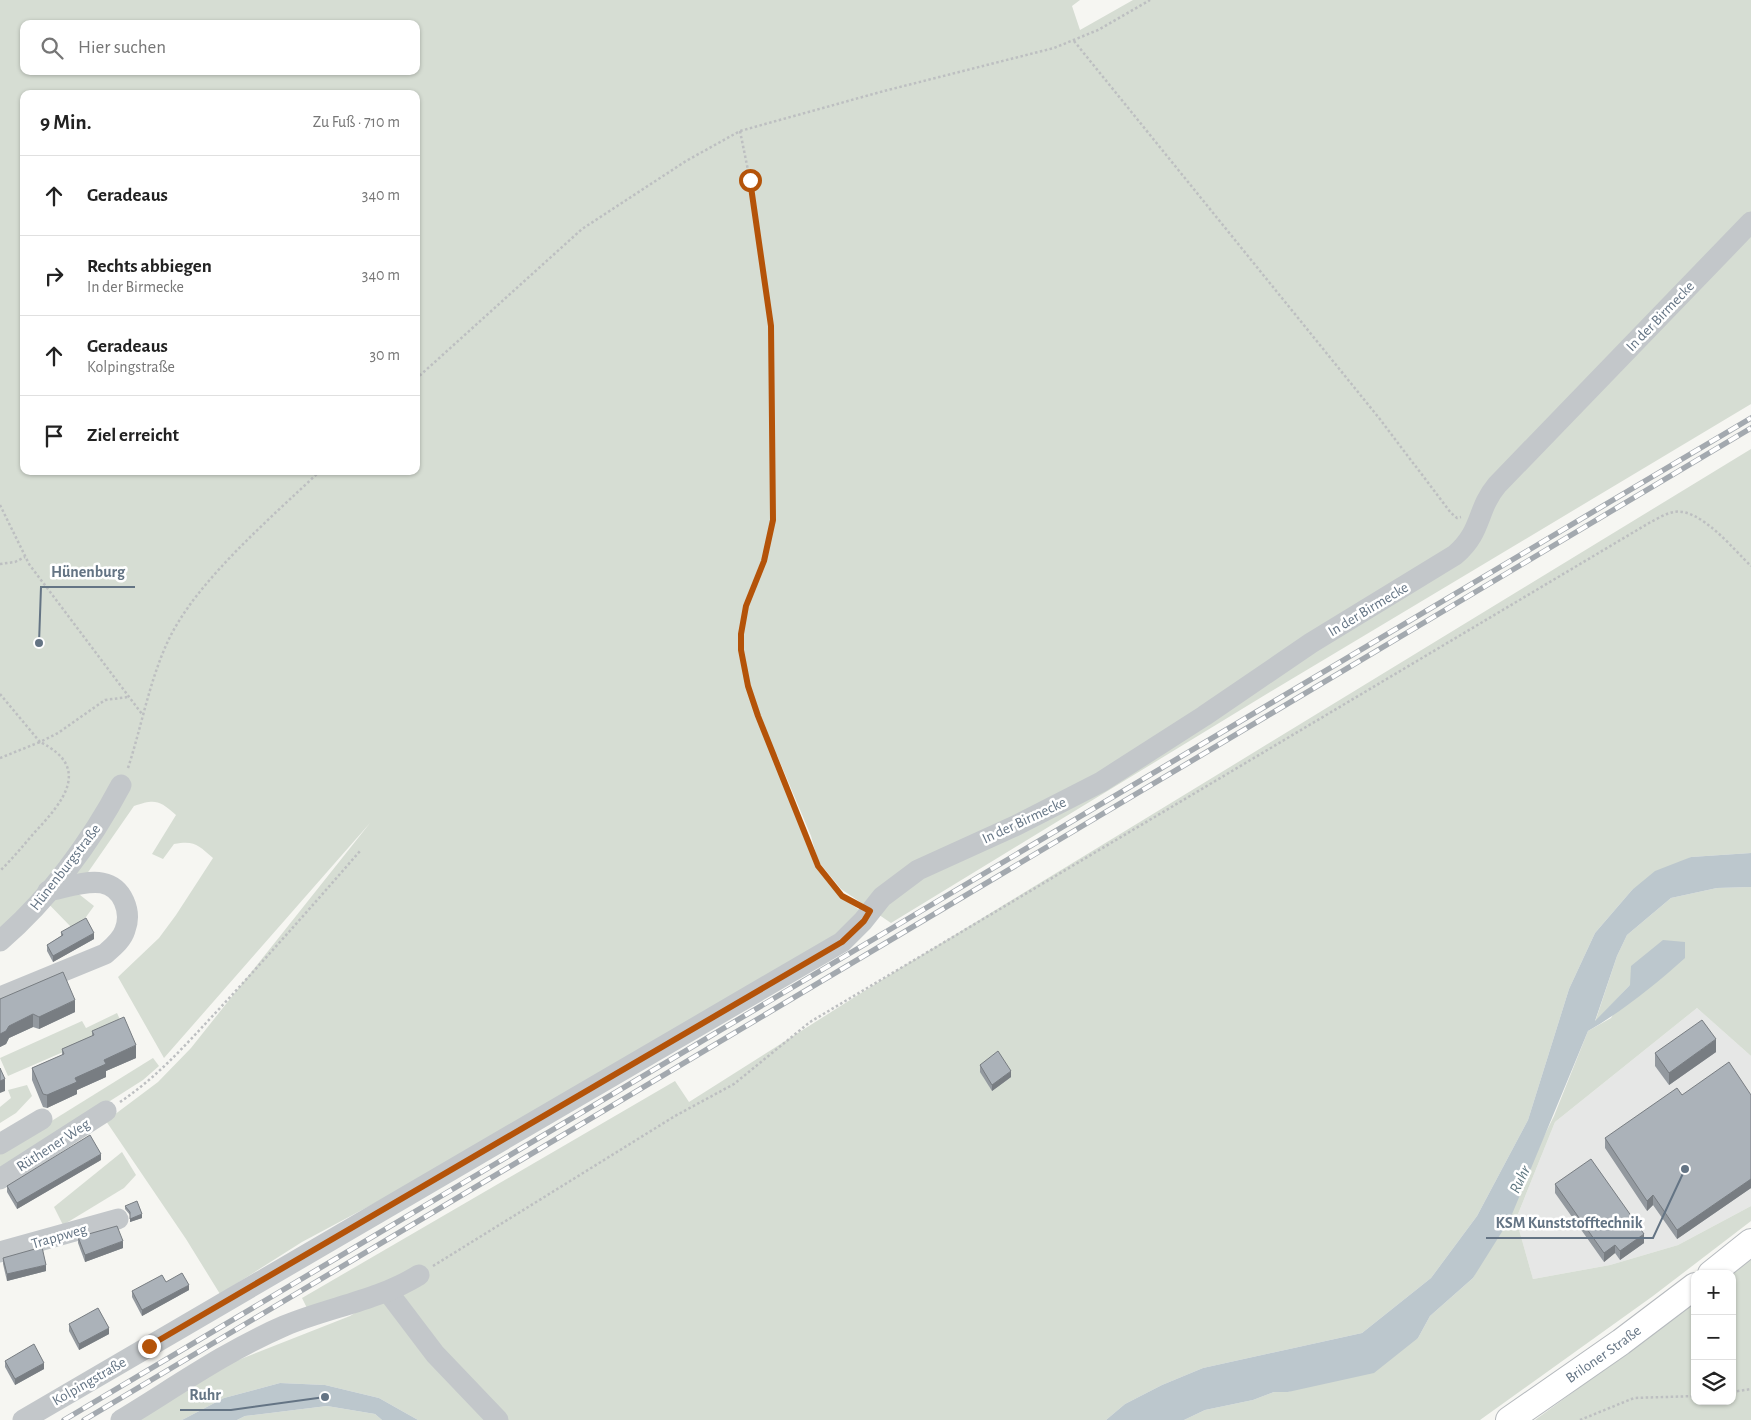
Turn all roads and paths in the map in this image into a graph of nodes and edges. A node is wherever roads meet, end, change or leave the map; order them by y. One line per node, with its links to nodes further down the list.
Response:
1 (1150, 0): 2 (path)
2 (1074, 41): 3 (path); 7 (path)
3 (740, 131): 5 (path); 21 (path)
4 (1751, 222): 7 (street, In der Birmecke)
5 (420, 374)
6 (316, 475): 14 (path)
7 (1485, 504): 21 (street, In der Birmecke)
8 (0, 505): 9 (path)
9 (25, 557): 10 (path); 13 (path)
10 (0, 564)
11 (1751, 566): 32 (path)
12 (0, 694): 15 (path)
13 (128, 697): 14 (path); 15 (path)
14 (142, 714): 17 (path)
15 (40, 742): 16 (path); 19 (path)
16 (0, 758)
17 (121, 785): 20 (street, Hünenburgstraße)
18 (360, 851): 24 (path)
19 (0, 871)
20 (48, 891): 22 (street, Hünenburgstraße); 23 (street)
21 (870, 911): 35 (street, In der Birmecke)
22 (0, 941)
23 (0, 997)
24 (106, 1111): 27 (street, Rüthener Weg)
25 (42, 1119): 26 (street)
26 (0, 1144)
27 (0, 1179)
28 (118, 1219): 30 (street, Trappweg)
29 (1751, 1242): 31 (main road)
30 (0, 1252)
31 (1716, 1270)
32 (419, 1275): 34 (street)
33 (1691, 1289): 42 (main road, Briloner Straße)
34 (388, 1292): 40 (street); 41 (street)
35 (208, 1311): 39 (street, Kolpingstraße)
36 (1751, 1389): 37 (path)
37 (1736, 1391)
38 (1691, 1396): 43 (path)
39 (23, 1420)
40 (121, 1420)
41 (498, 1420)
42 (1509, 1420)
43 (1580, 1420)

